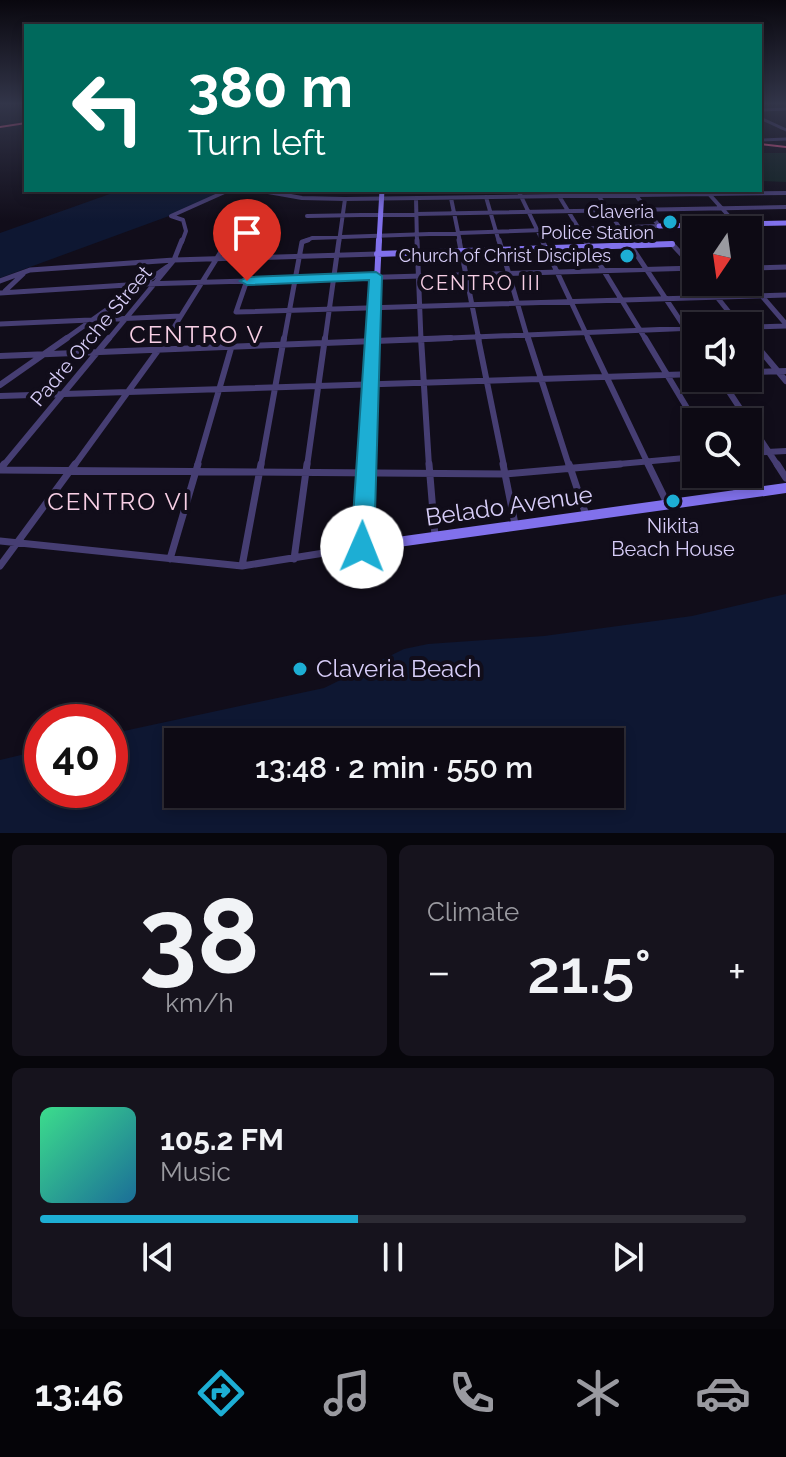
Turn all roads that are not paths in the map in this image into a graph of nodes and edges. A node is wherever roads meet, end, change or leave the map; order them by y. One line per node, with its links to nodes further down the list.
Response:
1 (765, 143): 2 (highway)
2 (786, 147)
3 (225, 192): 59 (street)
4 (270, 192): 17 (street)
5 (382, 192): 18 (street)
6 (634, 192): 9 (street); 12 (street); 23 (street)
7 (707, 192): 9 (street); 10 (street); 21 (street)
8 (520, 193): 13 (street); 14 (street); 24 (street)
9 (671, 193): 20 (street)
10 (771, 193): 11 (street); 19 (street)
11 (786, 193)
12 (598, 195): 13 (street); 22 (street)
13 (559, 196): 25 (street)
14 (486, 197): 16 (street); 26 (street)
15 (416, 198): 16 (street); 18 (street); 27 (street)
16 (451, 198): 28 (street)
17 (345, 199): 18 (street); 30 (street)
18 (381, 199): 29 (street)
19 (786, 207): 21 (street)
20 (685, 208): 21 (street); 23 (street)
21 (722, 208): 32 (street)
22 (608, 210): 23 (street); 25 (street); 36 (street)
23 (646, 210): 37 (street)
24 (528, 211): 25 (street); 26 (street); 39 (street)
25 (568, 211): 38 (street)
26 (492, 212): 28 (street); 40 (street)
27 (416, 213): 28 (street); 29 (street); 42 (street)
28 (454, 213): 41 (street)
29 (379, 214): 30 (street); 43 (street)
30 (343, 215): 31 (street); 44 (street)
31 (307, 216)
32 (729, 216)
33 (762, 223): 34 (street)
34 (786, 223)
35 (682, 225): 37 (street)
36 (618, 226): 37 (street); 38 (street); 46 (street)
37 (659, 226): 47 (street)
38 (577, 228): 39 (street); 48 (street)
39 (536, 229): 40 (street); 49 (street)
40 (496, 231): 41 (street); 50 (street)
41 (458, 232): 42 (street); 51 (street)
42 (418, 234): 43 (street); 52 (street)
43 (378, 235): 44 (street); 53 (street)
44 (340, 237): 54 (street); 56 (street)
45 (227, 242): 58 (street)
46 (631, 244): 47 (street); 48 (street); 63 (street)
47 (672, 244): 55 (street)
48 (588, 246): 49 (street); 65 (street)
49 (545, 247): 50 (street); 67 (street)
50 (501, 249): 51 (street); 66 (street)
51 (461, 250): 52 (street); 69 (street)
52 (418, 252): 53 (street); 70 (street)
53 (377, 254): 54 (street); 72 (street)
54 (337, 255): 56 (street); 73 (street)
55 (682, 255)
56 (298, 256): 57 (street); 74 (street)
57 (255, 257): 58 (street); 76 (street)
58 (219, 259): 59 (street); 77 (street)
59 (174, 261): 68 (street); 78 (street, Padre Orche Street); 79 (street)
60 (778, 267): 61 (street); 62 (street); 71 (street)
61 (786, 267)
62 (762, 268)
63 (647, 269): 64 (street); 65 (street); 85 (street)
64 (682, 269)
65 (604, 270): 67 (street); 86 (street)
66 (508, 271): 67 (street); 69 (street); 88 (street)
67 (556, 271): 87 (street)
68 (26, 272): 75 (street); 80 (street)
69 (465, 273): 70 (street); 89 (street)
70 (419, 275): 72 (street); 90 (street)
71 (786, 275)
72 (376, 276): 73 (street); 91 (street)
73 (334, 277): 74 (street); 92 (street)
74 (295, 279): 76 (street); 93 (street)
75 (0, 281)
76 (247, 281): 77 (street); 93 (street)
77 (204, 282): 78 (street); 95 (street)
78 (157, 283): 79 (street); 96 (street, Padre Orche Street)
79 (143, 284): 80 (street); 97 (street)
80 (1, 294)
81 (762, 295): 82 (street)
82 (786, 295)
83 (716, 296): 85 (street); 94 (street)
84 (762, 296): 100 (street)
85 (664, 297): 86 (street); 99 (street)
86 (621, 298): 87 (street); 103 (street)
87 (569, 300): 88 (street); 105 (street)
88 (517, 302): 89 (street); 106 (street)
89 (470, 304): 90 (street); 108 (street)
90 (420, 306): 91 (street); 107 (street)
91 (374, 308): 92 (street); 109 (street)
92 (330, 309): 93 (street); 110 (street)
93 (288, 311): 111 (street)
94 (729, 312)
95 (181, 316): 96 (street); 113 (street)
96 (127, 318): 97 (street); 114 (street, Padre Orche Street)
97 (91, 320): 98 (street); 115 (street)
98 (0, 324)
99 (682, 324)
100 (786, 325): 101 (street)
101 (762, 326)
102 (682, 329): 103 (street)
103 (640, 330): 105 (street); 122 (street)
104 (236, 331): 112 (street)
105 (584, 332): 106 (street); 123 (street)
106 (527, 334): 108 (street); 124 (street)
107 (421, 336): 108 (street); 109 (street); 127 (street)
108 (478, 336): 125 (street)
109 (374, 338): 110 (street); 128 (street)
110 (326, 340): 111 (street); 130 (street)
111 (282, 342): 112 (street); 131 (street)
112 (232, 345): 113 (street); 132 (street)
113 (160, 349): 114 (street); 133 (street)
114 (99, 350): 115 (street); 134 (street, Padre Orche Street)
115 (47, 352): 117 (street); 129 (street)
116 (762, 352): 118 (street)
117 (0, 356)
118 (778, 371): 119 (street); 120 (street); 126 (street)
119 (786, 371)
120 (762, 372)
121 (682, 374): 122 (street)
122 (666, 375): 123 (street); 137 (street)
123 (606, 377): 124 (street); 142 (street)
124 (540, 380): 125 (street); 143 (street)
125 (487, 381): 127 (street); 151 (street)
126 (786, 381)
127 (422, 383): 128 (street); 150 (street)
128 (371, 384): 130 (street); 149 (street)
129 (0, 385)
130 (320, 386): 131 (street); 148 (street)
131 (274, 387): 132 (street); 146 (street)
132 (221, 388): 133 (street); 147 (street)
133 (129, 391): 134 (street); 145 (street)
134 (65, 392): 136 (street); 144 (street, Padre Orche Street)
135 (729, 392): 140 (street)
136 (0, 396)
137 (687, 408)
138 (786, 451): 140 (street)
139 (762, 452): 140 (street)
140 (769, 452): 152 (street)
141 (682, 458): 142 (street)
142 (646, 461): 143 (street); 156 (street)
143 (568, 468): 151 (street); 157 (street)
144 (0, 469): 145 (street)
145 (71, 471): 147 (street); 161 (street)
146 (260, 473): 147 (street); 148 (street); 166 (street)
147 (195, 474): 163 (street)
148 (305, 474): 149 (street); 164 (street)
149 (365, 474): 150 (street); 162 (street)
150 (428, 474): 151 (street); 159 (street)
151 (505, 474): 158 (street)
152 (786, 478)
153 (736, 488): 155 (street)
154 (786, 488): 155 (street, Belado Avenue)
155 (740, 495): 156 (street, Belado Avenue)
156 (668, 505): 157 (street, Belado Avenue)
157 (586, 515): 158 (street, Belado Avenue)
158 (515, 524): 159 (street, Belado Avenue)
159 (435, 536): 162 (street, Belado Avenue)
160 (0, 541): 161 (street, Belado Avenue)
161 (18, 543): 163 (street, Belado Avenue); 165 (street)
162 (362, 547): 164 (street, Belado Avenue)
163 (170, 559): 166 (street, Belado Avenue)
164 (294, 559): 166 (street, Belado Avenue)
165 (0, 566)
166 (242, 566)

